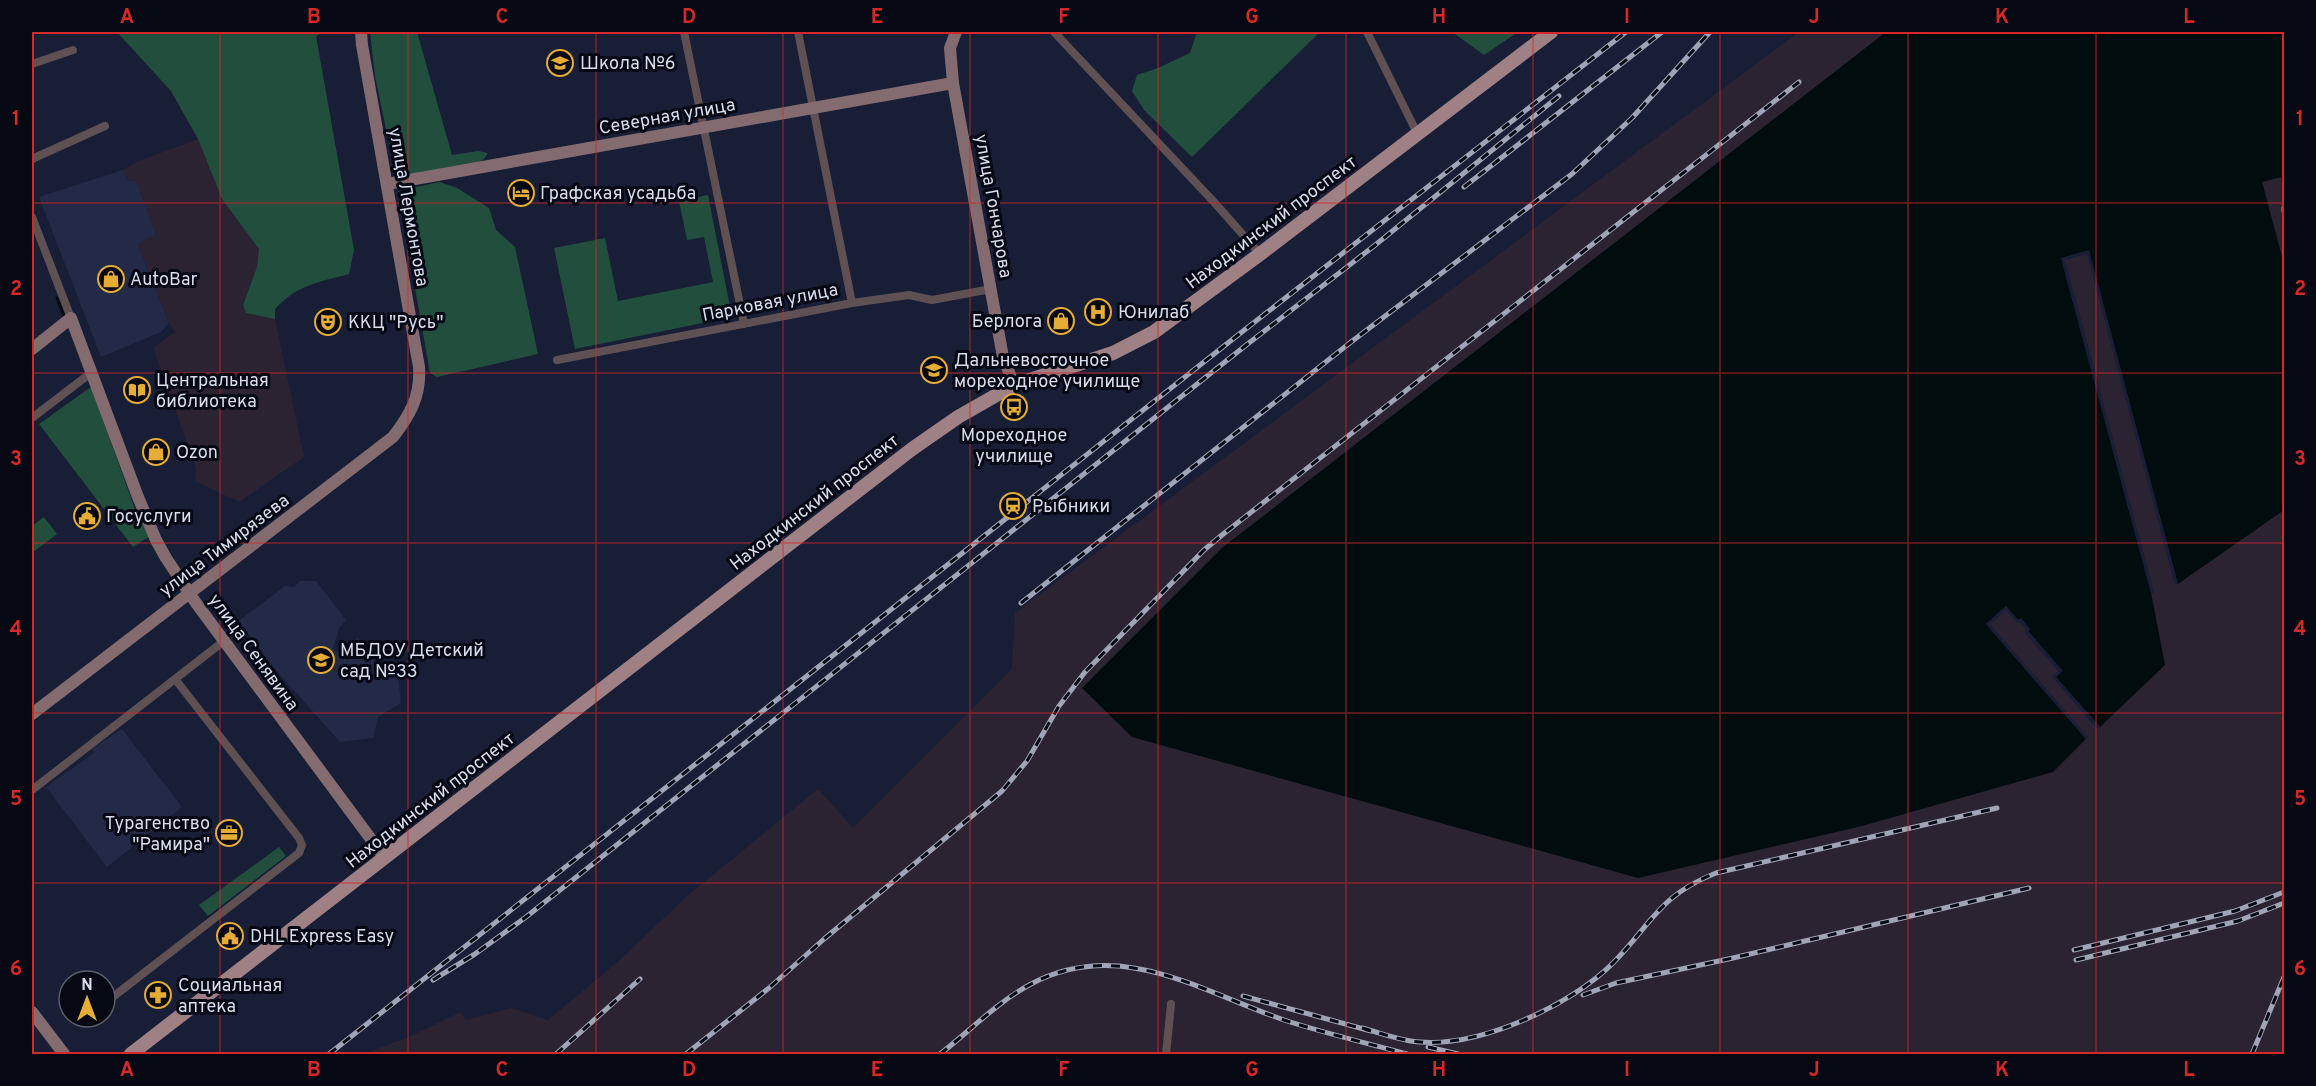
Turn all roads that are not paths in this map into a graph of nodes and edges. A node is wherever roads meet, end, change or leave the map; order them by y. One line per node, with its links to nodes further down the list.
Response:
1 (361, 32): 16 (street, улица Лермонтова)
2 (684, 32): 13 (street)
3 (798, 32): 11 (street)
4 (1054, 32): 18 (street)
5 (1367, 32): 14 (street)
6 (1551, 32): 14 (main road, Находкинский проспект)
7 (953, 33): 10 (street, улица Гончарова)
8 (73, 50): 9 (street)
9 (32, 64)
10 (952, 83): 11 (street, Северная улица); 19 (street, улица Гончарова)
11 (812, 108): 13 (street, Северная улица); 20 (street)
12 (105, 126): 15 (street)
13 (704, 127): 16 (street, Северная улица); 22 (street)
14 (1417, 133): 18 (main road, Находкинский проспект)
15 (32, 159)
16 (392, 184): 27 (street, улица Лермонтова)
17 (32, 217): 21 (street, улица Сенявина)
18 (1260, 254): 26 (main road, Находкинский проспект)
19 (991, 290): 20 (street, Парковая улица); 26 (street, улица Гончарова)
20 (852, 303): 22 (street, Парковая улица)
21 (71, 318): 23 (street); 25 (street, улица Сенявина)
22 (744, 324): 24 (street, Парковая улица)
23 (32, 349)
24 (557, 360)
25 (92, 372): 28 (street); 29 (street, улица Сенявина)
26 (1014, 385): 34 (main road, Находкинский проспект)
27 (419, 389): 29 (street, улица Тимирязева)
28 (32, 418)
29 (189, 594): 30 (street, улица Сенявина); 32 (street, улица Тимирязева)
30 (224, 641): 31 (street); 34 (street, улица Сенявина)
31 (175, 679): 33 (street); 35 (street)
32 (32, 714)
33 (32, 790)
34 (385, 858): 39 (main road, Находкинский проспект)
35 (117, 995)
36 (1171, 1004): 40 (street)
37 (32, 1014): 38 (street)
38 (63, 1054)
39 (131, 1054)
40 (1166, 1054)

